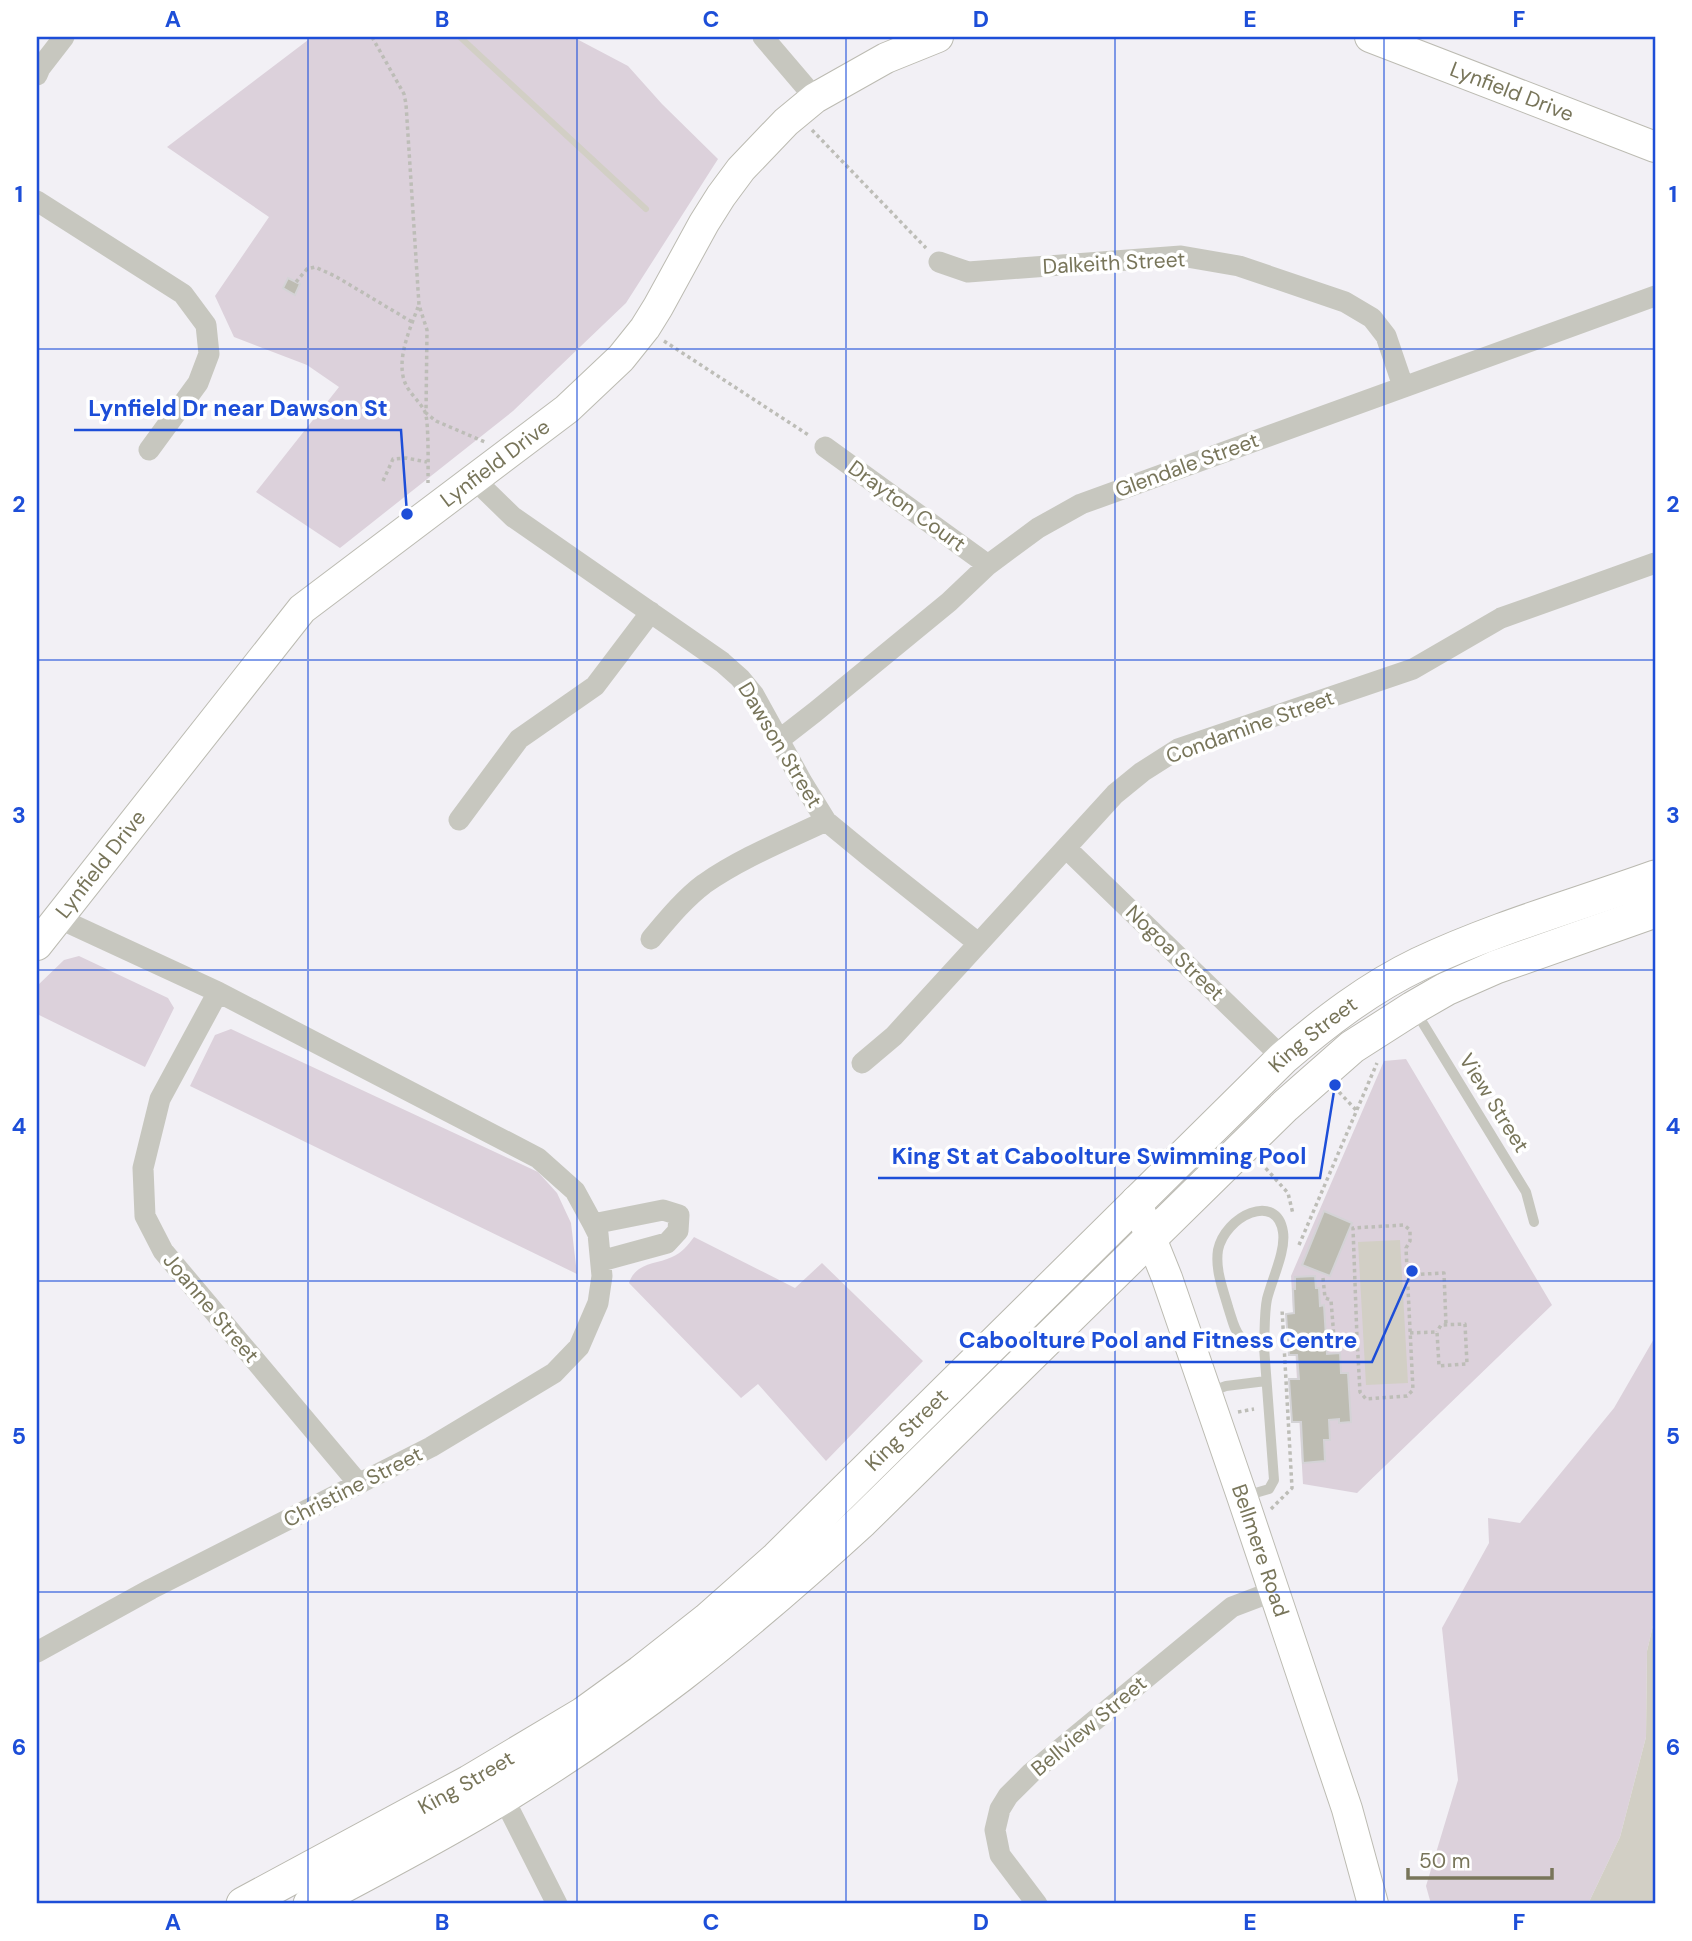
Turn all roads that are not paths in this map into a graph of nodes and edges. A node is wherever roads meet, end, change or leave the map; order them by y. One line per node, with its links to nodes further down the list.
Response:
1 (64, 37): 5 (street)
2 (763, 37): 6 (street)
3 (938, 37): 6 (street, Lynfield Drive)
4 (1370, 37): 7 (street, Lynfield Drive)
5 (37, 75)
6 (815, 98): 14 (street, Lynfield Drive)
7 (1655, 147)
8 (37, 201): 13 (street)
9 (939, 262): 11 (street, Dalkeith Street)
10 (1655, 296): 11 (street, Glendale Street)
11 (1403, 386): 16 (street, Glendale Street)
12 (825, 447): 16 (street, Drayton Court)
13 (149, 450)
14 (474, 479): 17 (street, Dawson Street); 23 (street, Lynfield Drive)
15 (1655, 562): 21 (street, Condamine Street)
16 (988, 565): 18 (street, Glendale Street)
17 (651, 612): 18 (street, Dawson Street); 19 (street)
18 (779, 740): 20 (street, Dawson Street)
19 (459, 820)
20 (826, 821): 24 (street); 25 (street, Dawson Street)
21 (1066, 848): 25 (street, Condamine Street); 29 (street, Nogoa Street)
22 (1644, 898): 28 (main road, King Street); 29 (main road, King Street)
23 (58, 918): 26 (street, Lynfield Drive); 27 (street, Christine Street)
24 (651, 939)
25 (978, 943): 30 (street, Condamine Street)
26 (37, 945)
27 (218, 992): 33 (street, Christine Street); 39 (street, Joanne Street)
28 (1413, 1008): 32 (lane, View Street); 34 (main road, King Street)
29 (1283, 1058): 31 (main road, King Street)
30 (862, 1063)
31 (1136, 1201): 34 (street, Bellmere Road); 44 (main road, King Street)
32 (1534, 1222)
33 (593, 1224): 35 (street, Christine Street); 35 (street)
34 (1151, 1237): 38 (street, Bellmere Road); 43 (main road, King Street)
35 (601, 1261): 39 (street, Christine Street)
36 (1264, 1347): 36 (lane); 37 (lane)
37 (1266, 1381): 38 (lane); 40 (lane)
38 (1207, 1393): 40 (street, Bellmere Road)
39 (359, 1483): 42 (street, Christine Street)
40 (1242, 1496): 41 (street, Bellmere Road)
41 (1274, 1591): 47 (street, Bellview Street); 48 (street, Bellmere Road)
42 (37, 1652)
43 (503, 1797): 45 (main road, King Street); 46 (street)
44 (243, 1904)
45 (310, 1904)
46 (557, 1904)
47 (1037, 1904)
48 (1373, 1904)

